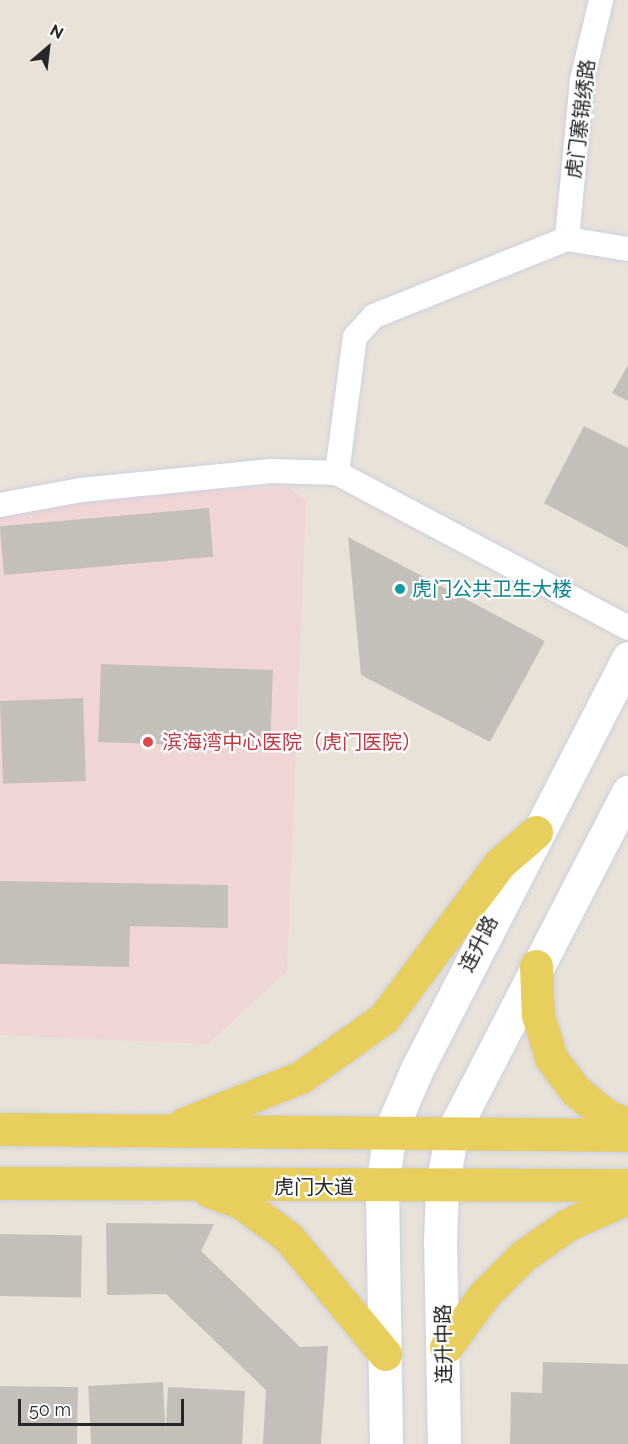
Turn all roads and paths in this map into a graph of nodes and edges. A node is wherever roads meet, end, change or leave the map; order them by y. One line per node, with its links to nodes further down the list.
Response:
1 (601, 0): 2 (street, 虎门寨锦绣路)
2 (567, 239): 3 (street); 4 (street)
3 (628, 249)
4 (337, 473): 5 (street); 6 (street)
5 (0, 504)
6 (628, 628)
7 (628, 657): 9 (main road, 连升路)
8 (628, 792): 10 (main road)
9 (536, 832): 13 (main road); 14 (main road, 连升路)
10 (536, 966): 11 (main road); 15 (main road)
11 (628, 1124)
12 (0, 1129): 13 (main road)
13 (162, 1132): 14 (main road)
14 (390, 1132): 15 (main road); 21 (main road, 连升路)
15 (452, 1133): 16 (main road); 18 (main road)
16 (628, 1135)
17 (0, 1183): 20 (main road, 虎门大道)
18 (442, 1185): 19 (main road, 虎门大道); 21 (main road, 虎门大道); 23 (main road, 连升中路)
19 (628, 1185)
20 (196, 1186): 21 (main road, 虎门大道); 24 (main road)
21 (382, 1186): 24 (main road, 连升路)
22 (628, 1198): 23 (main road)
23 (447, 1347): 26 (main road, 连升中路)
24 (385, 1354): 25 (main road)
25 (386, 1444)
26 (444, 1444)

